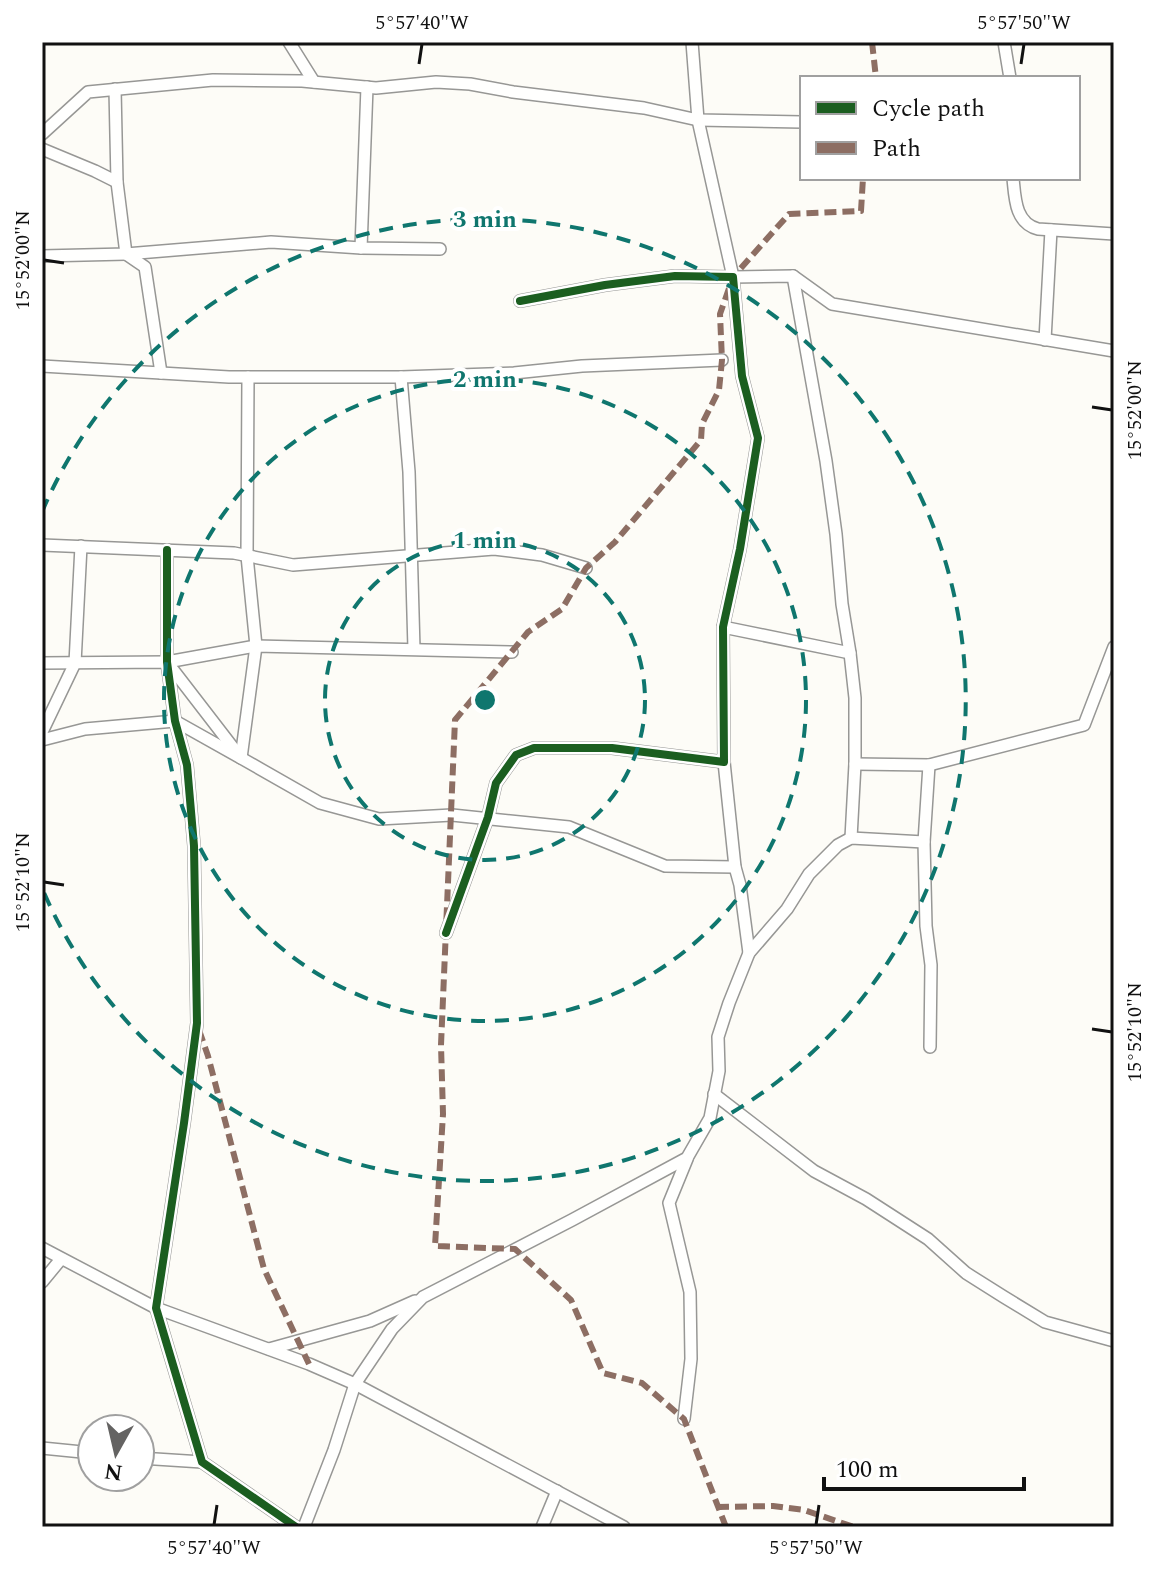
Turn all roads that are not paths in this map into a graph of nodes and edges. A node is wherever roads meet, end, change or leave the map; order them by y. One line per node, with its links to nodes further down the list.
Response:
1 (289, 42): 5 (street)
2 (692, 42): 8 (street)
3 (1004, 42): 4 (street)
4 (1010, 76)
5 (314, 82): 6 (street); 7 (street)
6 (367, 87): 8 (street); 16 (street)
7 (115, 89): 10 (street); 13 (street)
8 (698, 120): 9 (street); 21 (street)
9 (800, 122)
10 (42, 134)
11 (42, 149): 13 (street)
12 (1013, 180): 14 (street)
13 (117, 182): 18 (street)
14 (1051, 230): 15 (street); 23 (street)
15 (1114, 234)
16 (361, 248): 17 (street); 18 (street)
17 (440, 249)
18 (126, 254): 19 (street); 27 (street)
19 (42, 256)
20 (793, 276): 21 (street); 23 (street); 41 (street)
21 (733, 277): 22 (street); 36 (street)
22 (520, 301)
23 (1045, 340): 24 (street)
24 (1114, 351)
25 (722, 360): 29 (street)
26 (42, 366): 27 (street)
27 (161, 373): 28 (street)
28 (248, 377): 29 (street); 33 (street)
29 (401, 377): 34 (street)
30 (42, 545): 31 (street)
31 (81, 546): 32 (street); 44 (street)
32 (167, 550): 33 (street); 42 (street)
33 (247, 556): 34 (street); 37 (street)
34 (410, 556): 35 (street); 39 (street)
35 (586, 568)
36 (723, 627): 41 (street); 49 (street)
37 (256, 646): 39 (street); 42 (street); 48 (street)
38 (1114, 647): 51 (street)
39 (414, 649): 40 (street)
40 (512, 652)
41 (850, 653): 50 (street)
42 (167, 662): 44 (street); 45 (street); 48 (street)
43 (42, 663): 44 (street)
44 (75, 663): 46 (street)
45 (175, 721): 47 (street); 48 (street); 65 (street)
46 (42, 732)
47 (42, 740)
48 (241, 758): 52 (street)
49 (724, 762): 52 (street); 55 (street)
50 (855, 764): 51 (street); 53 (street)
51 (929, 765): 54 (street)
52 (488, 817): 55 (street); 56 (street)
53 (851, 838): 54 (street); 57 (street)
54 (924, 842): 58 (street)
55 (735, 867): 57 (street)
56 (446, 933)
57 (749, 953): 59 (street)
58 (930, 1047)
59 (714, 1094): 60 (street); 66 (street)
60 (687, 1158): 64 (street); 69 (street)
61 (42, 1248): 62 (street)
62 (61, 1259): 63 (street); 65 (street)
63 (42, 1282)
64 (423, 1297): 67 (street); 68 (street)
65 (156, 1308): 67 (street); 73 (street)
66 (1114, 1341)
67 (269, 1349): 68 (street)
68 (355, 1384): 74 (street); 76 (street)
69 (684, 1419)
70 (42, 1448): 71 (street)
71 (76, 1451)
72 (156, 1459): 73 (street)
73 (202, 1462): 75 (street)
74 (557, 1491): 77 (street); 78 (street)
75 (296, 1527)
76 (304, 1527)
77 (542, 1527)
78 (624, 1527)

